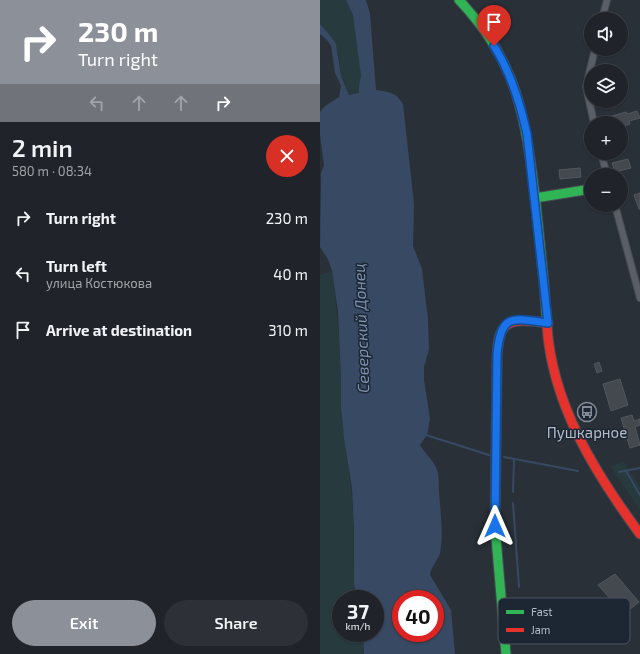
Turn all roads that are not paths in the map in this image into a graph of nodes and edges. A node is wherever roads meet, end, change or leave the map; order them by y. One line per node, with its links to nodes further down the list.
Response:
1 (458, 0): 7 (main road)
2 (607, 0): 3 (street)
3 (604, 12)
4 (593, 56): 5 (street)
5 (592, 116)
6 (584, 191): 7 (main road)
7 (535, 198): 10 (main road)
8 (617, 212): 9 (street)
9 (640, 298)
10 (548, 323): 11 (main road); 12 (main road)
11 (640, 534)
12 (501, 598)
13 (505, 644): 14 (main road)
14 (506, 654)

